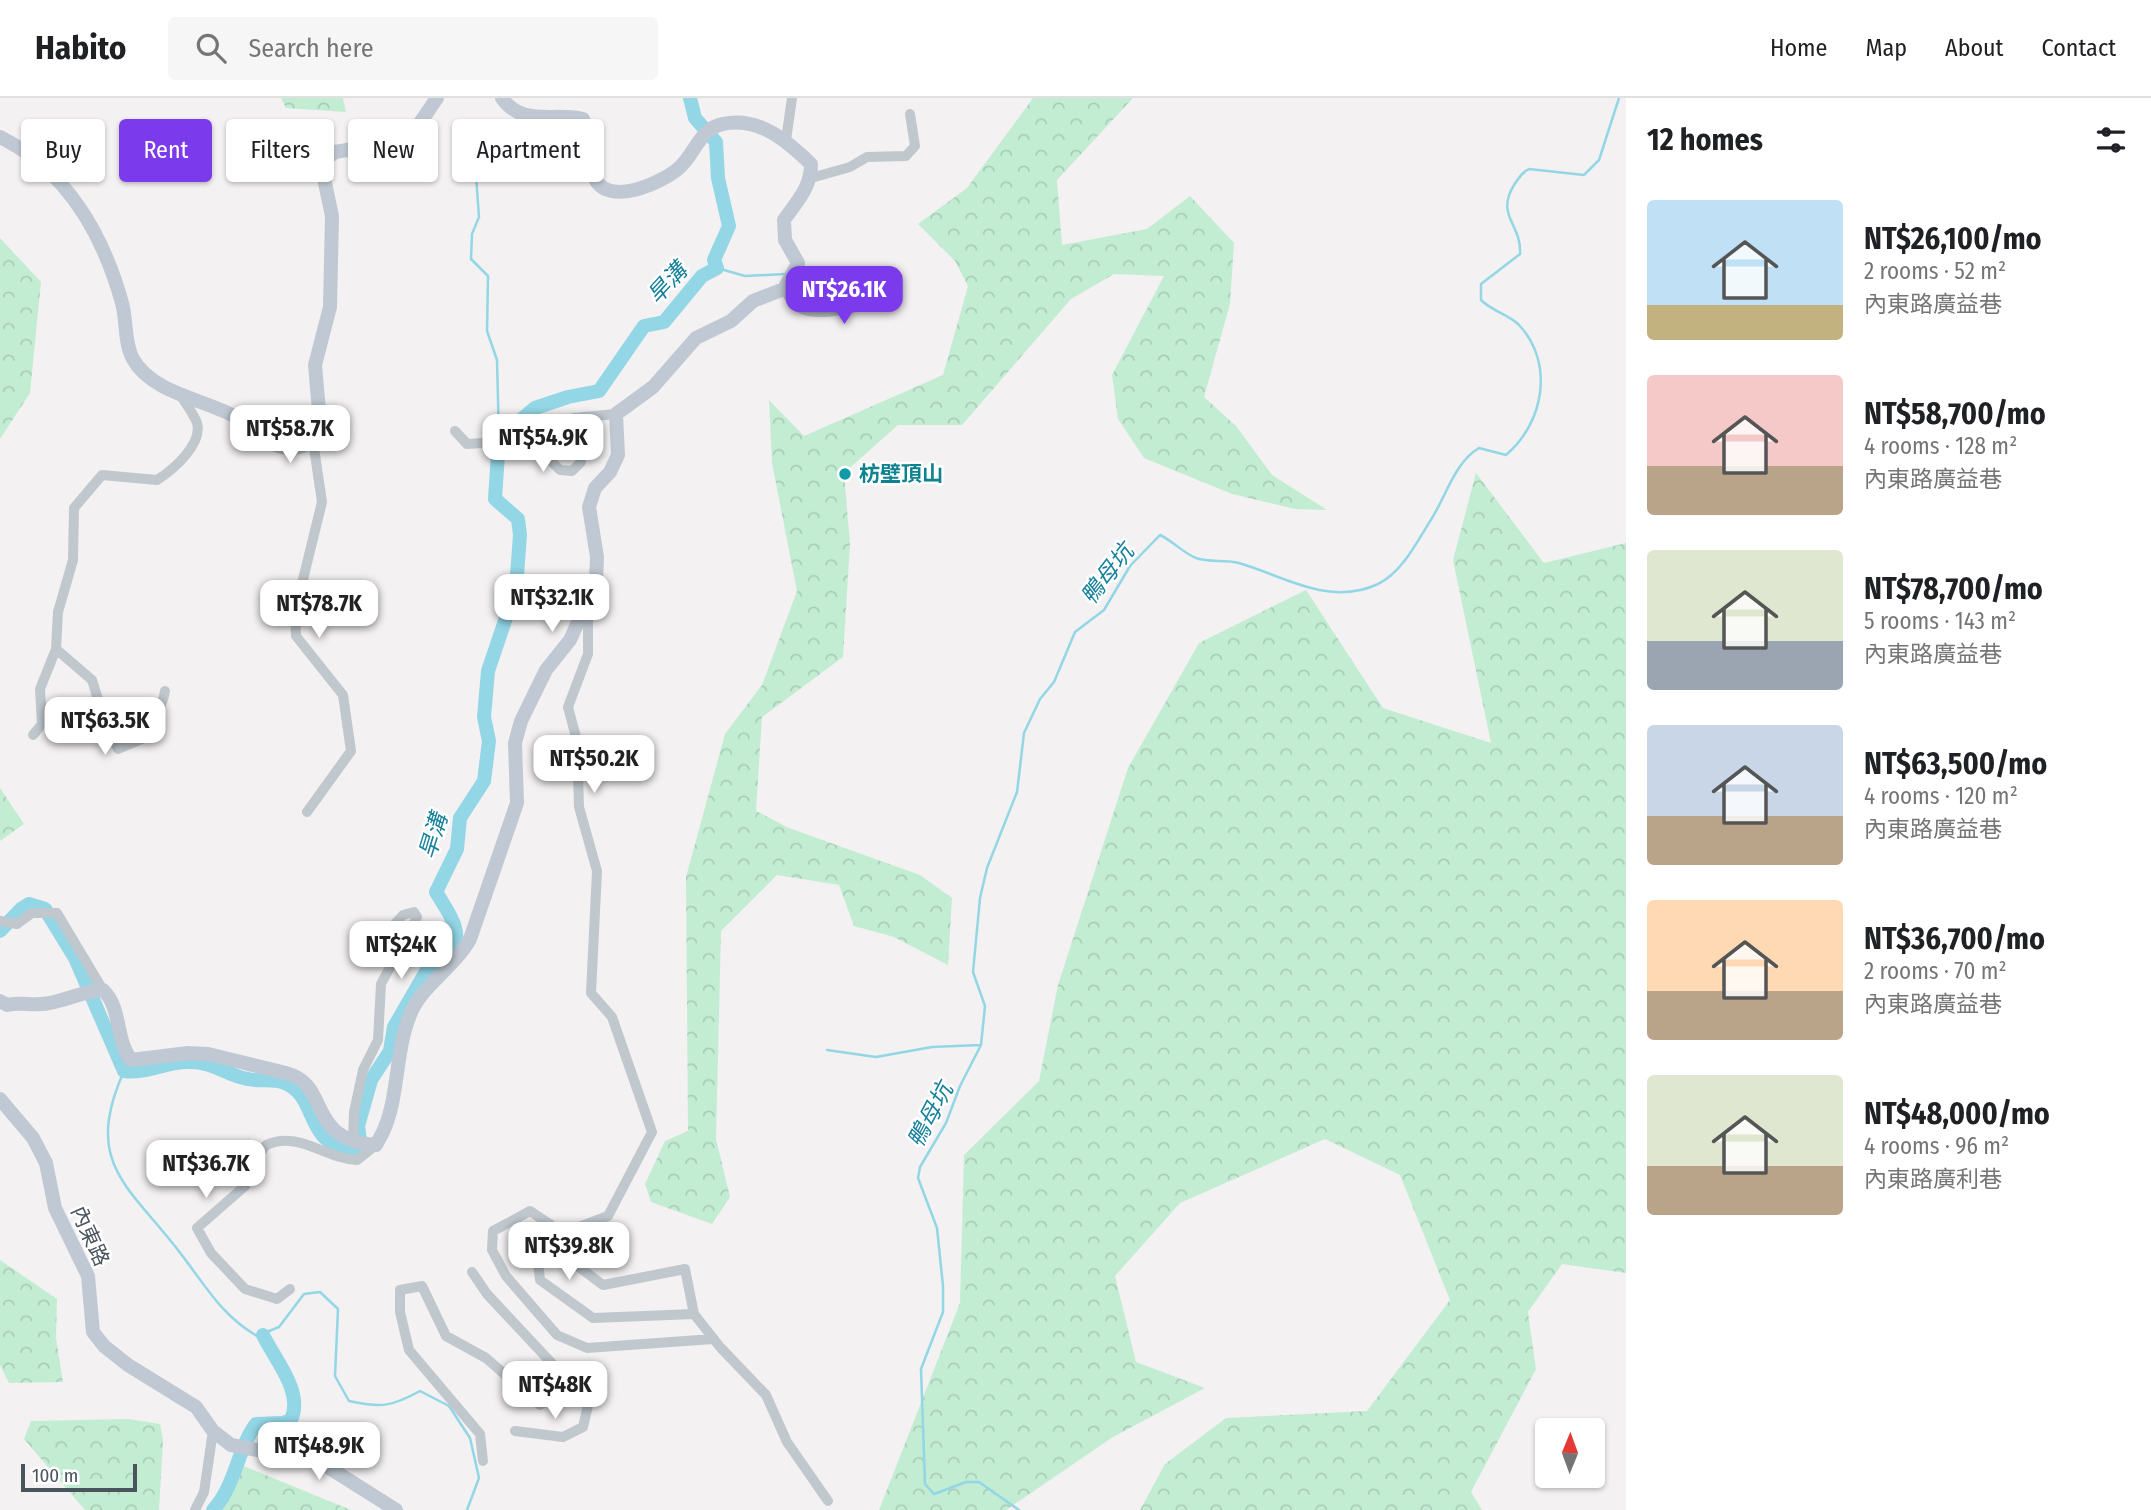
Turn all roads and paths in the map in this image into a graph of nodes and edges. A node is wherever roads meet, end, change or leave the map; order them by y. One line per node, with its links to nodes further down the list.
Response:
1 (437, 98): 13 (street)
2 (502, 98): 6 (street)
3 (792, 98): 6 (street)
4 (910, 114): 7 (street)
5 (0, 137): 10 (street)
6 (786, 139): 7 (street)
7 (811, 178): 9 (street)
8 (851, 273): 9 (street)
9 (783, 289): 11 (street)
10 (180, 394): 13 (street); 15 (street)
11 (616, 414): 12 (street); 14 (street)
12 (455, 431)
13 (313, 441): 18 (street)
14 (588, 598): 25 (street); 26 (street)
15 (56, 649): 16 (street); 17 (street)
16 (165, 691)
17 (33, 735)
18 (307, 812)
19 (0, 921): 21 (street)
20 (375, 946): 24 (street)
21 (103, 990): 22 (street); 24 (street)
22 (0, 1002)
23 (0, 1099): 32 (street, 內東路)
24 (353, 1141): 25 (street)
25 (376, 1144): 28 (street)
26 (562, 1233): 29 (street); 29 (street); 30 (street)
27 (472, 1272): 31 (street)
28 (290, 1289)
29 (694, 1314): 30 (street)
30 (713, 1339): 35 (street)
31 (573, 1386): 33 (street); 34 (street)
32 (213, 1430): 36 (street); 37 (street, 內東路)
33 (515, 1431)
34 (483, 1461)
35 (828, 1501)
36 (195, 1510)
37 (396, 1510)

